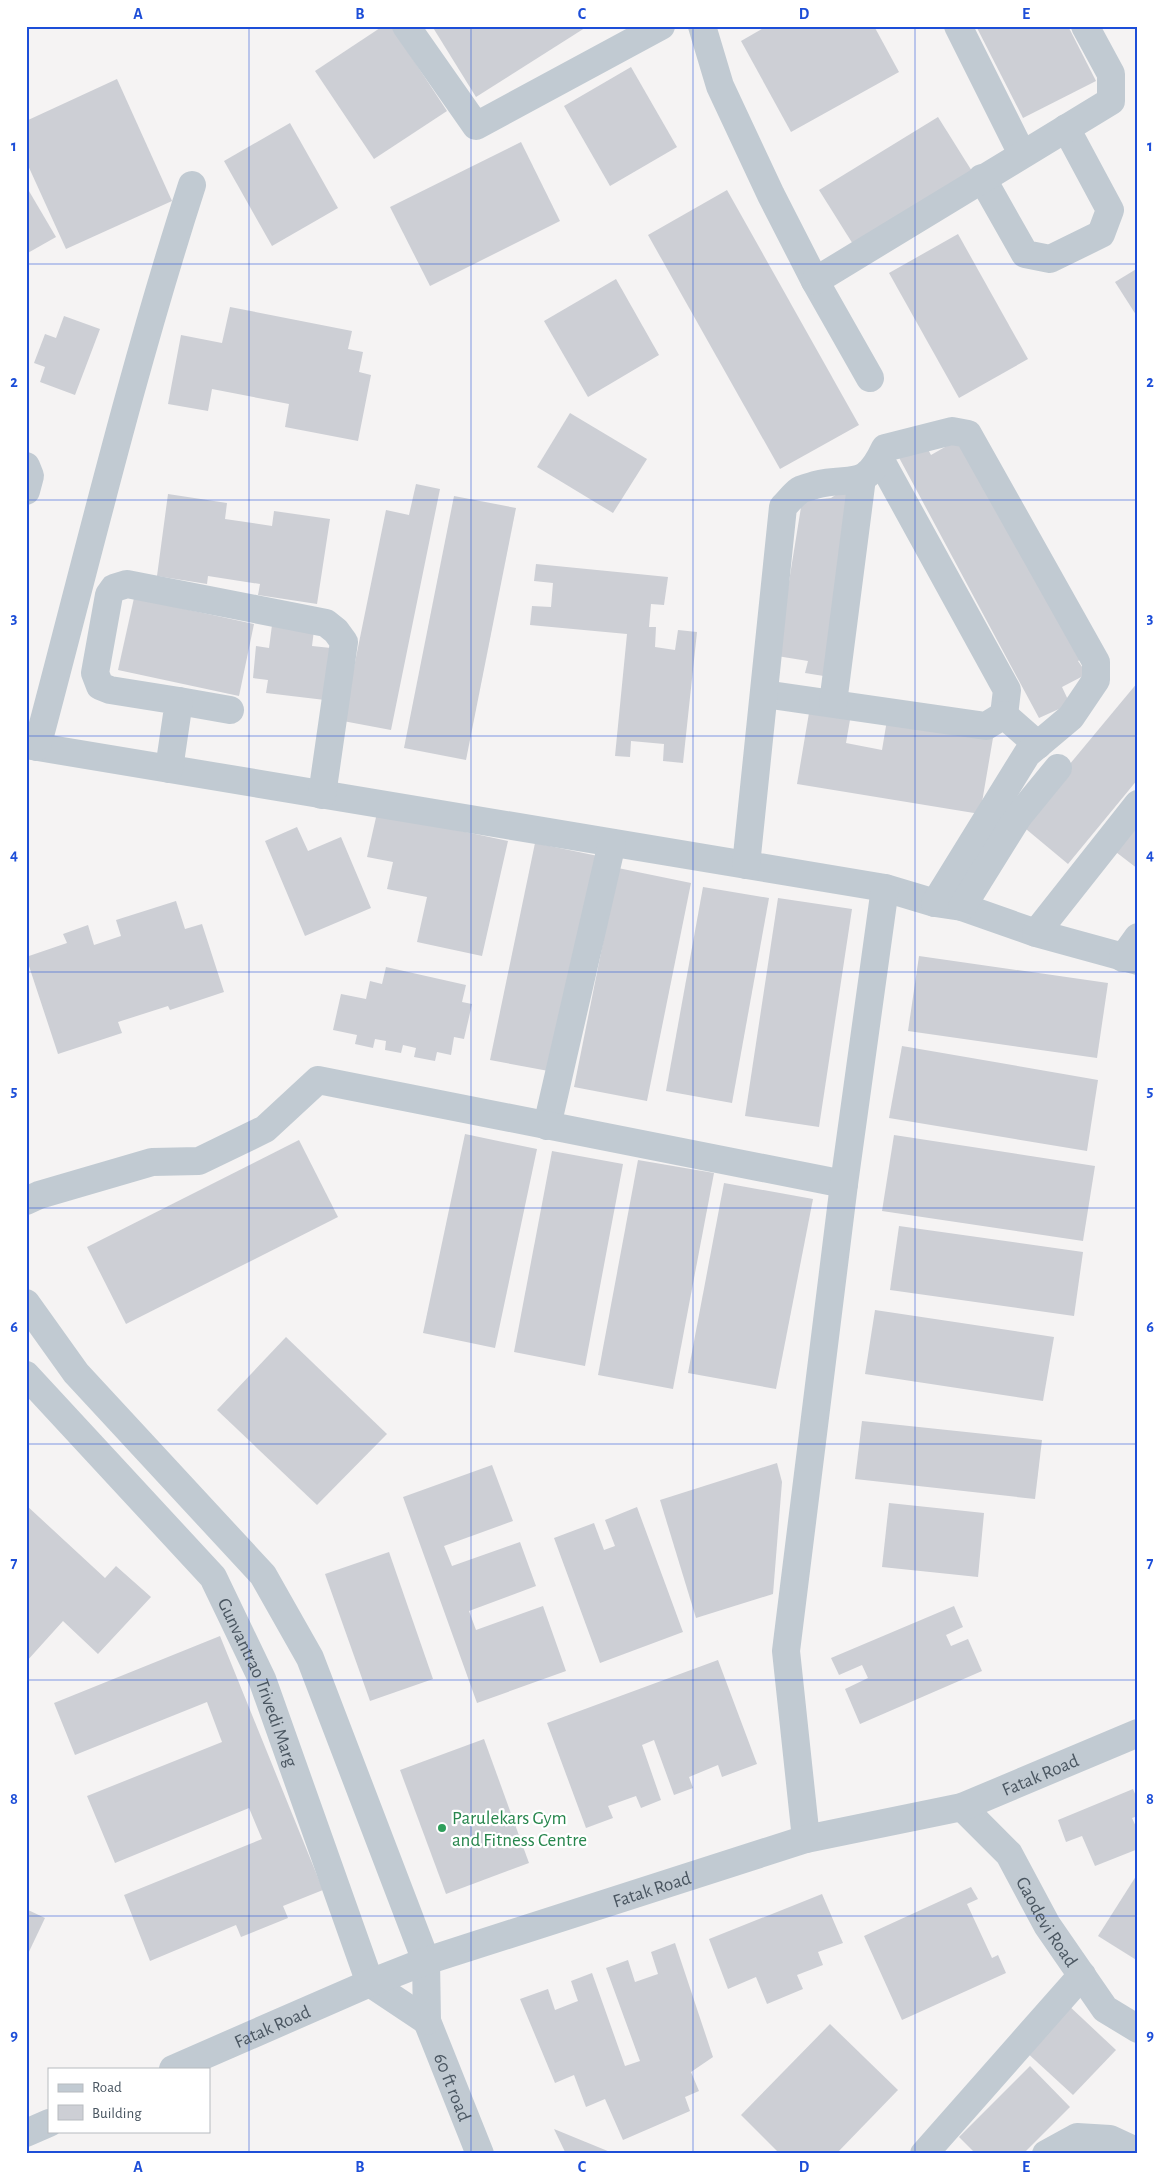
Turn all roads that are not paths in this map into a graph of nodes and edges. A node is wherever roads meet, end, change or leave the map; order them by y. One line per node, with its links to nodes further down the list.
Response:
1 (406, 26): 2 (street)
2 (661, 26)
3 (702, 26): 10 (street)
4 (958, 26): 7 (street)
5 (1085, 26): 6 (street)
6 (1066, 128): 7 (street); 8 (street)
7 (1022, 154): 8 (street)
8 (982, 178): 10 (street)
9 (192, 185): 21 (street)
10 (815, 280): 11 (street)
11 (870, 378)
12 (26, 466): 14 (street)
13 (871, 468): 15 (street); 17 (street); 19 (street); 20 (street)
14 (26, 491)
15 (764, 694): 17 (street); 27 (street)
16 (180, 701): 18 (street); 23 (street); 24 (street)
17 (833, 703): 19 (street)
18 (230, 710)
19 (1004, 716): 20 (street)
20 (1038, 745): 29 (street)
21 (32, 746): 23 (street)
22 (1058, 768): 30 (street)
23 (169, 769): 24 (street)
24 (322, 795): 26 (street)
25 (1138, 804): 31 (street)
26 (612, 843): 27 (street); 33 (street)
27 (746, 865): 28 (street)
28 (885, 888): 29 (street); 34 (street)
29 (935, 903): 30 (street)
30 (962, 907): 31 (street)
31 (1036, 933): 32 (street)
32 (1133, 952)
33 (547, 1126): 34 (street); 35 (street)
34 (844, 1184): 44 (street)
35 (26, 1201)
36 (26, 1303): 38 (street)
37 (28, 1380): 39 (street, Gunvantrao Trivedi Marg)
38 (108, 1408): 39 (street); 40 (street)
39 (79, 1433): 41 (street, Gunvantrao Trivedi Marg)
40 (241, 1551): 41 (street); 45 (street)
41 (213, 1577): 47 (street, Gunvantrao Trivedi Marg)
42 (1138, 1733): 43 (street, Fatak Road)
43 (962, 1806): 44 (street, Fatak Road); 46 (street, Gaodevi Road)
44 (806, 1839): 45 (street, Fatak Road)
45 (426, 1961): 47 (street, Fatak Road); 48 (street)
46 (1082, 1975): 49 (street, Gaodevi Road); 55 (street)
47 (370, 1983): 48 (street); 50 (street, Fatak Road)
48 (427, 2020): 54 (street, 60 ft road)
49 (1138, 2029)
50 (176, 2068)
51 (48, 2123): 52 (street)
52 (26, 2133)
53 (1138, 2152): 56 (street)
54 (480, 2154)
55 (924, 2154)
56 (1046, 2154)

